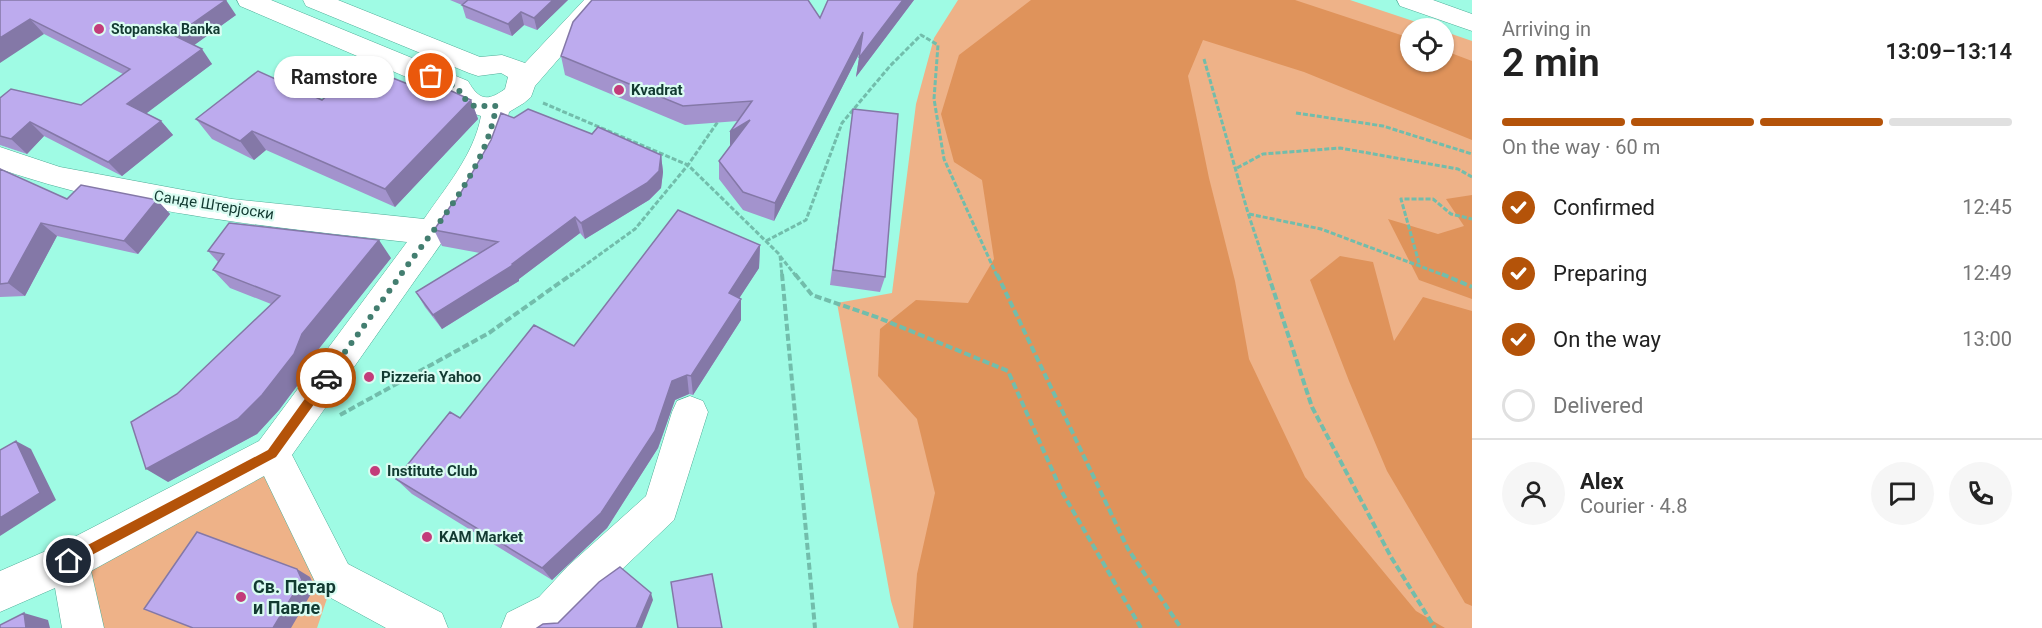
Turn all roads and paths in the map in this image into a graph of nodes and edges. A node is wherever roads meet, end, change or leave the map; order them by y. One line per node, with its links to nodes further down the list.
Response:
1 (249, 0): 8 (street)
2 (315, 0): 7 (street)
3 (598, 0): 7 (street)
4 (1409, 0): 5 (street)
5 (1472, 23)
6 (1204, 60): 14 (path)
7 (531, 92): 8 (street); 13 (path)
8 (496, 106): 18 (street)
9 (1296, 113): 11 (path)
10 (722, 116): 13 (path)
11 (1472, 154)
12 (0, 158): 18 (street, Санде Штерјоски)
13 (688, 165): 19 (path); 24 (path)
14 (1237, 168): 15 (path); 16 (path)
15 (1472, 177)
16 (1248, 213): 21 (path); 34 (path)
17 (1472, 219): 21 (path)
18 (432, 232): 25 (street)
19 (766, 241): 20 (path); 33 (path)
20 (780, 255): 31 (path); 32 (path)
21 (1419, 264): 22 (path)
22 (1472, 287)
23 (690, 412): 30 (street)
24 (334, 419)
25 (272, 453): 26 (street); 29 (street)
26 (69, 561): 27 (street); 28 (street)
27 (0, 592)
28 (83, 628)
29 (427, 628)
30 (522, 628)
31 (815, 628)
32 (1141, 628)
33 (1181, 628)
34 (1435, 628)

